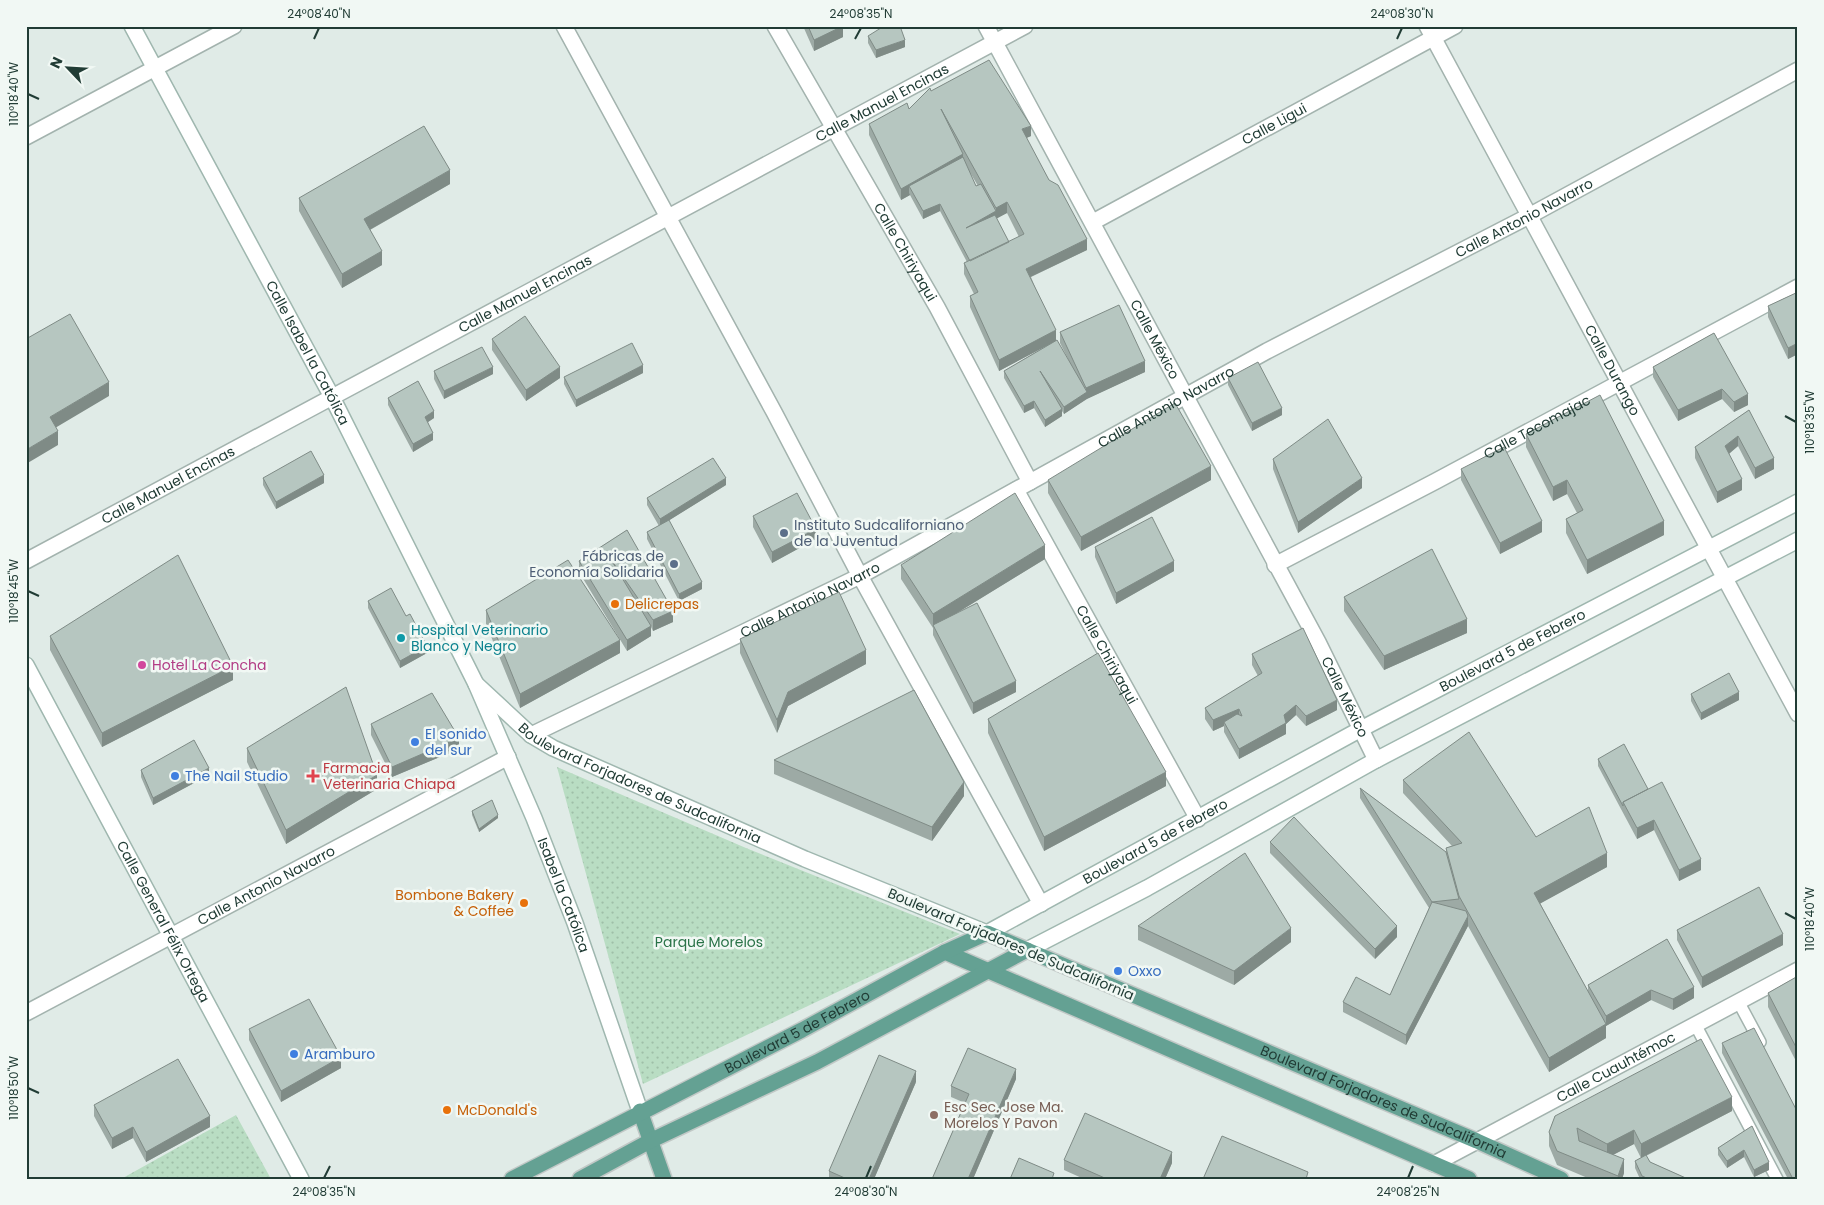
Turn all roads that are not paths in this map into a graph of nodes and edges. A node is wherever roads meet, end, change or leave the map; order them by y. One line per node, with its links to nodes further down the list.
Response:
1 (132, 26): 10 (street, Calle Isabel la Católica)
2 (234, 26): 10 (street)
3 (564, 26): 15 (street)
4 (775, 26): 12 (street, Calle Chiriyaqui)
5 (986, 26): 9 (street, Calle México)
6 (1025, 26): 9 (street, Calle Manuel Encinas)
7 (1455, 26): 8 (street, Calle Ligui)
8 (1430, 32): 14 (street, Calle Durango); 16 (street, Calle Ligui)
9 (994, 43): 12 (street, Calle Manuel Encinas); 16 (street, Calle México)
10 (155, 69): 13 (street); 19 (street, Calle Isabel la Católica)
11 (1798, 70): 14 (street, Calle Antonio Navarro)
12 (835, 128): 15 (street, Calle Manuel Encinas); 21 (street, Calle Chiriyaqui)
13 (26, 137)
14 (1529, 216): 18 (street, Calle Durango); 20 (street, Calle Antonio Navarro)
15 (668, 218): 19 (street, Calle Manuel Encinas); 28 (street)
16 (1093, 222): 20 (street, Calle México)
17 (1798, 287): 18 (street, Calle Tecomajac)
18 (1619, 383): 25 (street, Calle Durango); 27 (street, Calle Tecomajac)
19 (332, 398): 26 (street, Calle Manuel Encinas); 31 (street, Calle Isabel la Católica)
20 (1186, 398): 21 (street, Calle Antonio Navarro); 27 (street, Calle México)
21 (1030, 482): 22 (street, Calle Antonio Navarro)
22 (1016, 490): 28 (street, Calle Antonio Navarro); 37 (street, Calle Chiriyaqui)
23 (1798, 502): 25 (street, Boulevard 5 de Febrero)
24 (1798, 540): 29 (street)
25 (1708, 548): 29 (street, Calle Durango); 33 (street, Boulevard 5 de Febrero)
26 (26, 561)
27 (1275, 565): 33 (street, Calle México)
28 (860, 576): 34 (street, Calle Antonio Navarro); 38 (street)
29 (1725, 580): 32 (street, Calle Durango); 36 (street)
30 (26, 665): 40 (street, Calle General Félix Ortega)
31 (476, 684): 34 (street, Boulevard Forjadores de Sudcalifornia); 35 (street, Isabel la Católica)
32 (1798, 714)
33 (1361, 729): 36 (street, Calle México); 37 (street, Boulevard 5 de Febrero)
34 (531, 736): 39 (street, Boulevard Forjadores de Sudcalifornia)
35 (508, 757): 40 (street, Calle Antonio Navarro); 49 (street, Isabel la Católica)
36 (1376, 760): 41 (street)
37 (1198, 820): 38 (street, Boulevard 5 de Febrero)
38 (1041, 904): 39 (street, Boulevard 5 de Febrero)
39 (987, 933): 41 (main road, Boulevard Forjadores de Sudcalifornia); 42 (main road, Boulevard 5 de Febrero)
40 (171, 936): 46 (street, Calle Antonio Navarro); 53 (street, Calle General Félix Ortega)
41 (1027, 950): 43 (main road); 50 (main road, Boulevard Forjadores de Sudcalifornia)
42 (946, 952): 43 (main road); 49 (main road, Boulevard 5 de Febrero)
43 (987, 970): 51 (main road); 52 (main road)
44 (1798, 970): 45 (street, Calle Cuauhtémoc)
45 (1738, 1001): 47 (street, Calle Cuauhtémoc); 48 (lane)
46 (26, 1013)
47 (1695, 1024): 50 (street, Calle Cuauhtémoc); 59 (lane)
48 (1766, 1053)
49 (640, 1111): 51 (main road); 54 (main road, Boulevard 5 de Febrero)
50 (1477, 1141): 52 (street, Calle Cuauhtémoc); 58 (main road, Boulevard Forjadores de Sudcalifornia)
51 (650, 1142): 55 (main road); 56 (main road)
52 (1434, 1164): 57 (main road)
53 (301, 1179)
54 (512, 1179)
55 (580, 1179)
56 (664, 1179)
57 (1469, 1179)
58 (1561, 1179)
59 (1777, 1179)

